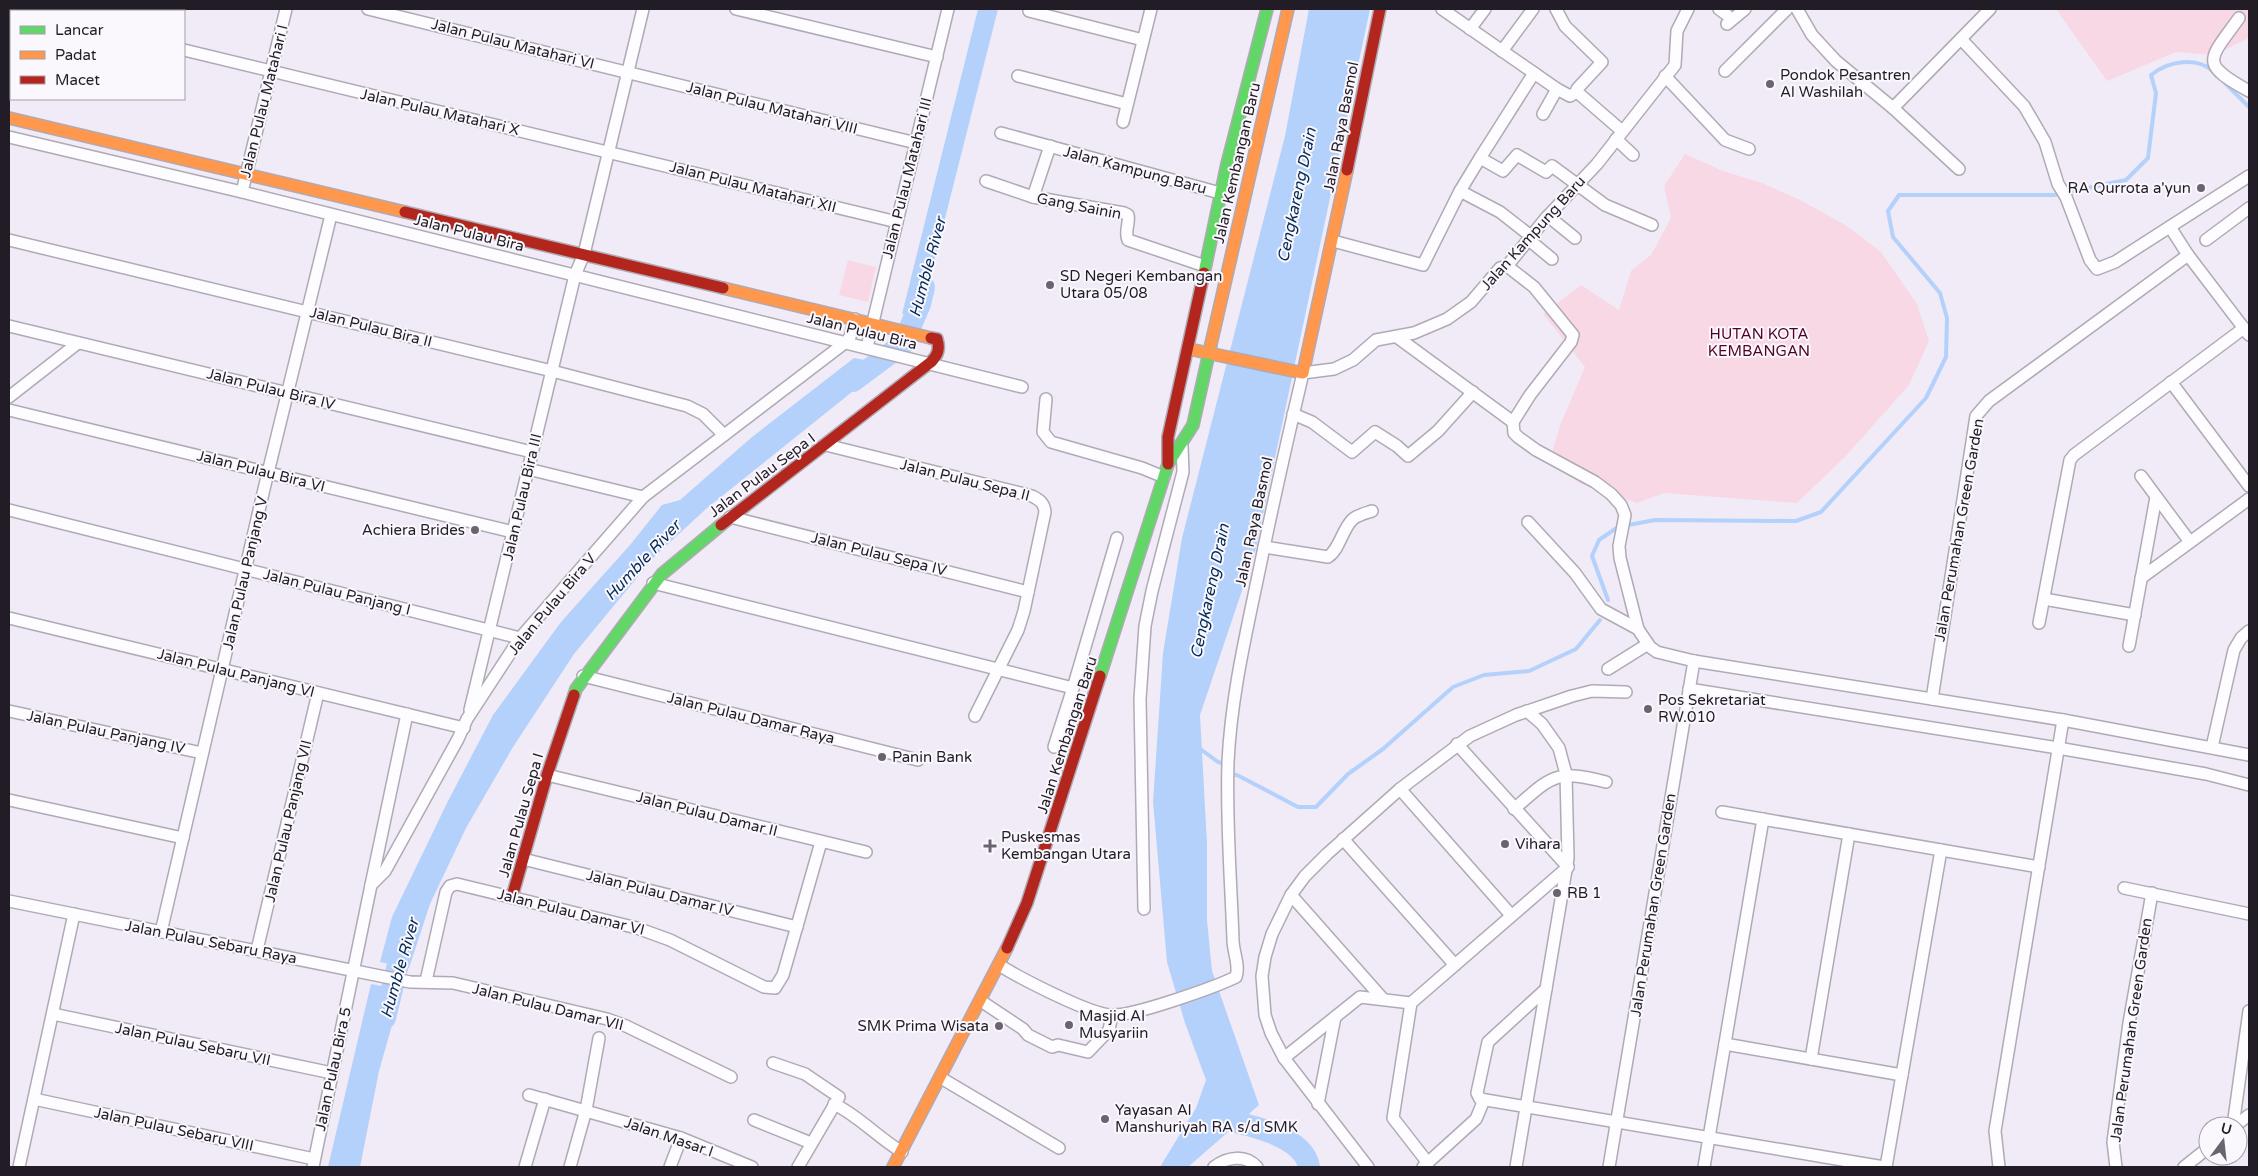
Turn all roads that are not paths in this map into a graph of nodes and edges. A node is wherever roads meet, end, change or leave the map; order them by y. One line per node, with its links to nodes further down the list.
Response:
1 (286, 9): 28 (street, Jalan Pulau Matahari I)
2 (368, 9): 30 (street, Jalan Pulau Matahari VI)
3 (643, 9): 30 (street)
4 (736, 9): 27 (street)
5 (948, 9): 27 (street, Jalan Pulau Matahari III)
6 (1151, 9): 24 (street)
7 (1267, 9): 58 (street, Jalan Kembangan Baru)
8 (1288, 9): 87 (street, Jalan Kembangan Baru)
9 (1380, 9): 70 (street, Jalan Raya Basmol)
10 (1442, 9): 22 (street)
11 (1485, 9): 22 (street)
12 (1533, 9): 26 (street)
13 (1556, 9): 36 (street)
14 (1688, 9): 33 (street, Jalan Kampung Baru)
15 (1745, 9): 20 (street)
16 (1787, 9): 29 (street)
17 (1797, 9): 38 (street)
18 (1990, 9): 23 (street)
19 (1029, 11): 24 (street)
20 (1724, 16)
21 (2240, 18): 35 (street)
22 (1470, 29): 26 (street)
23 (1961, 39): 38 (street); 65 (street)
24 (1143, 40): 37 (street)
25 (185, 50): 28 (street, Jalan Pulau Matahari X)
26 (1502, 51): 31 (street)
27 (937, 58): 45 (street, Jalan Pulau Matahari III)
28 (271, 71): 48 (street, Jalan Pulau Matahari X); 52 (street, Jalan Pulau Matahari I)
29 (1726, 71)
30 (628, 73): 45 (street, Jalan Pulau Matahari VIII); 48 (street)
31 (1534, 73): 34 (street); 50 (street)
32 (1018, 76): 37 (street)
33 (1665, 76): 43 (street, Jalan Kampung Baru); 47 (street)
34 (1557, 89): 36 (street); 39 (street)
35 (2249, 91)
36 (1577, 92): 43 (street)
37 (1127, 104): 41 (street)
38 (1893, 108): 51 (street)
39 (1542, 114)
40 (9, 118): 52 (street, Jalan Pulau Bira)
41 (1122, 122)
42 (1001, 133): 46 (street, Jalan Kampung Baru)
43 (1619, 135): 49 (street); 55 (street, Jalan Kampung Baru)
44 (9, 137): 57 (street, Jalan Pulau Bira)
45 (916, 142): 63 (street, Jalan Pulau Matahari III)
46 (1050, 146): 58 (street, Jalan Kampung Baru); 59 (street, Jalan Kampung Baru)
47 (1749, 149)
48 (609, 152): 63 (street, Jalan Pulau Matahari XII); 71 (street)
49 (1633, 155)
50 (1480, 158): 55 (street); 56 (street)
51 (1959, 169)
52 (246, 174): 57 (street, Jalan Pulau Matahari I); 71 (street, Jalan Pulau Bira)
53 (2249, 176): 65 (street)
54 (986, 181): 59 (street, Gang Sainin)
55 (1578, 184): 62 (street, Jalan Kampung Baru); 64 (street)
56 (1460, 191): 67 (street); 70 (street)
57 (242, 192): 61 (street, Jalan Pulau Bira)
58 (1220, 193): 74 (street, Jalan Kembangan Baru)
59 (1034, 197): 74 (street, Gang Sainin)
60 (2249, 208): 69 (street)
61 (331, 215): 76 (street, Jalan Pulau Bira); 77 (street, Jalan Pulau Panjang V)
62 (1548, 216): 66 (street); 67 (street, Jalan Kampung Baru)
63 (897, 222): 79 (street, Jalan Pulau Matahari III)
64 (1652, 225)
65 (2170, 227): 72 (street)
66 (1575, 238)
67 (1530, 239): 73 (street); 75 (street, Jalan Kampung Baru)
68 (9, 240): 77 (street, Jalan Pulau Bira II)
69 (2206, 240)
70 (1333, 241): 90 (street, Jalan Raya Basmol)
71 (584, 254): 76 (street); 78 (street, Jalan Pulau Bira)
72 (2188, 255): 81 (street); 144 (street, Jalan Perumahan Green Garden)
73 (1552, 259)
74 (1205, 266): 86 (street, Jalan Kembangan Baru)
75 (1506, 266): 82 (street, Jalan Kampung Baru); 99 (street)
76 (575, 275): 84 (street, Jalan Pulau Bira); 89 (street, Jalan Pulau Bira III)
77 (308, 312): 89 (street, Jalan Pulau Bira II); 94 (street, Jalan Pulau Panjang V)
78 (855, 319): 79 (street, Jalan Pulau Bira); 84 (street)
79 (872, 323): 85 (street, Jalan Pulau Matahari III); 88 (street, Jalan Pulau Bira)
80 (9, 326): 83 (street, Jalan Pulau Bira IV)
81 (2247, 332): 91 (street)
82 (1397, 336): 90 (street, Jalan Kampung Baru); 93 (street)
83 (78, 342): 94 (street, Jalan Pulau Bira IV); 95 (street)
84 (846, 342): 85 (street, Jalan Pulau Bira); 100 (street, Jalan Pulau Bira V)
85 (867, 347): 88 (street, Jalan Pulau Bira)
86 (1188, 349): 87 (street); 104 (street, Jalan Kembangan Baru)
87 (1211, 354): 90 (street); 102 (street, Jalan Kembangan Baru)
88 (924, 362): 92 (street); 101 (street, Jalan Pulau Sepa I)
89 (552, 371): 100 (street, Jalan Pulau Bira II); 103 (street, Jalan Pulau Bira III)
90 (1300, 373): 98 (street, Jalan Raya Basmol)
91 (2172, 382): 109 (street); 125 (street)
92 (1022, 387)
93 (1472, 392): 98 (street); 99 (street)
94 (288, 393): 103 (street, Jalan Pulau Bira IV); 106 (street, Jalan Pulau Panjang V)
95 (9, 397)
96 (1046, 399): 108 (street)
97 (9, 410): 106 (street, Jalan Pulau Bira VI)
98 (1294, 414): 120 (street, Jalan Raya Basmol)
99 (1513, 422): 129 (street)
100 (724, 435): 110 (street, Jalan Pulau Bira V)
101 (826, 445): 115 (street, Jalan Pulau Sepa I); 124 (street, Jalan Pulau Sepa II)
102 (1182, 446): 104 (street, Jalan Kembangan Baru); 182 (street)
103 (532, 452): 105 (street, Jalan Pulau Bira III)
104 (1168, 464): 108 (street, Jalan Kembangan Baru)
105 (528, 469): 110 (street); 117 (street, Jalan Pulau Bira III)
106 (269, 473): 117 (street, Jalan Pulau Bira VI); 121 (street, Jalan Pulau Panjang V)
107 (2140, 476): 111 (street)
108 (1164, 477): 189 (street, Jalan Kembangan Baru)
109 (2249, 486)
110 (643, 497): 132 (street, Jalan Pulau Bira V)
111 (2156, 497): 119 (street); 122 (street)
112 (2249, 499): 119 (street)
113 (9, 510): 121 (street, Jalan Pulau Panjang I)
114 (1372, 510): 120 (street)
115 (730, 517): 123 (street, Jalan Pulau Sepa I); 124 (street, Jalan Pulau Sepa IV)
116 (1528, 522): 129 (street)
117 (513, 532): 130 (street, Jalan Pulau Bira III)
118 (1117, 538): 140 (street)
119 (2190, 542): 122 (street)
120 (1264, 547): 200 (street, Jalan Raya Basmol)
121 (246, 569): 130 (street, Jalan Pulau Panjang I); 136 (street, Jalan Pulau Panjang V)
122 (2142, 578): 126 (street)
123 (653, 583): 138 (street); 139 (street, Jalan Pulau Sepa I)
124 (1028, 592): 138 (street, Jalan Pulau Sepa II)
125 (2044, 599): 126 (street); 128 (street)
126 (2135, 615): 134 (street)
127 (9, 618): 136 (street, Jalan Pulau Panjang VI)
128 (2039, 624)
129 (1638, 629): 133 (street)
130 (490, 630): 132 (street, Jalan Pulau Panjang I); 150 (street, Jalan Pulau Bira III)
131 (2249, 631): 153 (street)
132 (520, 638): 150 (street, Jalan Pulau Bira V)
133 (1648, 644): 135 (street); 137 (street)
134 (2129, 646)
135 (1694, 661): 141 (street, Jalan Perumahan Green Garden); 144 (street)
136 (222, 669): 143 (street, Jalan Pulau Panjang VI); 155 (street, Jalan Pulau Panjang V)
137 (1608, 669)
138 (999, 670): 140 (street); 148 (street, Jalan Pulau Sepa II)
139 (583, 676): 157 (street, Jalan Pulau Damar Raya); 159 (street, Jalan Pulau Sepa I)
140 (1073, 688): 152 (street)
141 (1689, 690): 154 (street); 221 (street, Jalan Perumahan Green Garden)
142 (1626, 692): 145 (street)
143 (318, 693): 147 (street, Jalan Pulau Panjang VI); 188 (street, Jalan Pulau Panjang VII)
144 (1932, 699): 149 (street)
145 (1527, 710): 151 (street); 158 (street)
146 (9, 711): 155 (street, Jalan Pulau Panjang IV)
147 (407, 714): 150 (street, Jalan Pulau Panjang VI); 176 (street)
148 (975, 716)
149 (2063, 720): 153 (street); 154 (street)
150 (466, 724): 176 (street, Jalan Pulau Bira V)
151 (1457, 744): 162 (street); 164 (street)
152 (1054, 747)
153 (2212, 747): 156 (street)
154 (2058, 748): 161 (street); 175 (street)
155 (202, 753): 168 (street, Jalan Pulau Panjang V)
156 (2249, 756)
157 (918, 760)
158 (1566, 774): 160 (street); 164 (street); 174 (street)
159 (548, 775): 170 (street, Jalan Pulau Damar II); 173 (street, Jalan Pulau Sepa I)
160 (1606, 782)
161 (2249, 785)
162 (1400, 789): 169 (street); 185 (street)
163 (9, 800): 168 (street)
164 (1514, 809): 174 (street)
165 (1722, 812): 166 (street)
166 (1764, 819): 167 (street); 203 (street)
167 (1849, 834): 171 (street); 205 (street)
168 (183, 838): 187 (street, Jalan Pulau Panjang V)
169 (1343, 839): 179 (street); 190 (street)
170 (821, 842): 172 (street, Jalan Pulau Damar II); 186 (street)
171 (1941, 850): 175 (street); 208 (street)
172 (866, 852)
173 (523, 859): 180 (street, Jalan Pulau Sepa I); 186 (street, Jalan Pulau Damar IV)
174 (1568, 867): 185 (street); 194 (street)
175 (2039, 867): 244 (street)
176 (371, 885): 191 (street)
177 (2124, 888): 178 (street)
178 (2152, 893): 184 (street); 245 (street, Jalan Perumahan Green Garden)
179 (1291, 895): 195 (street); 204 (street)
180 (512, 897): 186 (street, Jalan Pulau Damar VI); 192 (street, Jalan Pulau Damar VI)
181 (9, 901): 183 (street, Jalan Pulau Sebaru Raya)
182 (1144, 909)
183 (74, 914): 187 (street, Jalan Pulau Sebaru Raya); 199 (street)
184 (2249, 914)
185 (1511, 915): 190 (street)
186 (797, 927)
187 (161, 932): 188 (street, Jalan Pulau Sebaru Raya)
188 (257, 950): 191 (street, Jalan Pulau Sebaru Raya)
189 (999, 965): 196 (street, Jalan Kembangan Baru); 200 (street)
190 (1455, 965): 197 (street)
191 (359, 971): 193 (street, Jalan Pulau Sebaru Raya); 207 (street, Jalan Pulau Bira 5)
192 (426, 981): 193 (street, Jalan Pulau Damar VII); 209 (street, Jalan Pulau Damar VII)
193 (412, 982)
194 (1546, 989): 214 (street); 217 (street)
195 (1382, 998): 197 (street); 201 (street)
196 (981, 1001): 200 (street); 210 (street, Jalan Kembangan Baru)
197 (1411, 1003): 229 (street)
198 (2249, 1011): 219 (street)
199 (53, 1014): 207 (street, Jalan Pulau Sebaru VII); 212 (street)
200 (1112, 1016)
201 (1335, 1017): 204 (street); 216 (street)
202 (599, 1038): 218 (street)
203 (1725, 1044): 205 (street); 222 (street)
204 (1284, 1058): 216 (street)
205 (1811, 1059): 208 (street)
206 (773, 1063): 215 (street)
207 (332, 1073): 228 (street, Jalan Pulau Bira 5)
208 (1902, 1075): 243 (street)
209 (731, 1077)
210 (941, 1078): 225 (street); 226 (street, Jalan Kembangan Baru)
211 (529, 1095): 213 (street, Jalan Masar I)
212 (34, 1099): 228 (street, Jalan Pulau Sebaru VIII); 230 (street)
213 (544, 1099): 218 (street, Jalan Masar I); 231 (street)
214 (1484, 1100): 217 (street); 229 (street)
215 (834, 1104): 224 (street); 226 (street)
216 (1318, 1104): 239 (street)
217 (1526, 1107): 221 (street); 240 (street)
218 (586, 1110): 223 (street, Jalan Masar I); 232 (street)
219 (2235, 1116)
220 (754, 1120): 224 (street)
221 (1617, 1121): 222 (street); 241 (street, Jalan Perumahan Green Garden)
222 (1710, 1137): 242 (street); 243 (street)
223 (680, 1138): 233 (street); 234 (street, Jalan Masar I)
224 (811, 1143): 235 (street)
225 (1059, 1148)
226 (902, 1152): 236 (street, Jalan Kembangan Baru)
227 (2198, 1156): 246 (street)
228 (313, 1163)
229 (1425, 1165)
230 (19, 1167)
231 (525, 1167)
232 (570, 1167)
233 (670, 1167)
234 (752, 1167)
235 (798, 1167)
236 (893, 1167)
237 (1214, 1167): 238 (street)
238 (1257, 1167)
239 (1368, 1167)
240 (1516, 1167)
241 (1609, 1167)
242 (1704, 1167)
243 (1885, 1167)
244 (1999, 1167)
245 (2116, 1167)
246 (2184, 1167)

